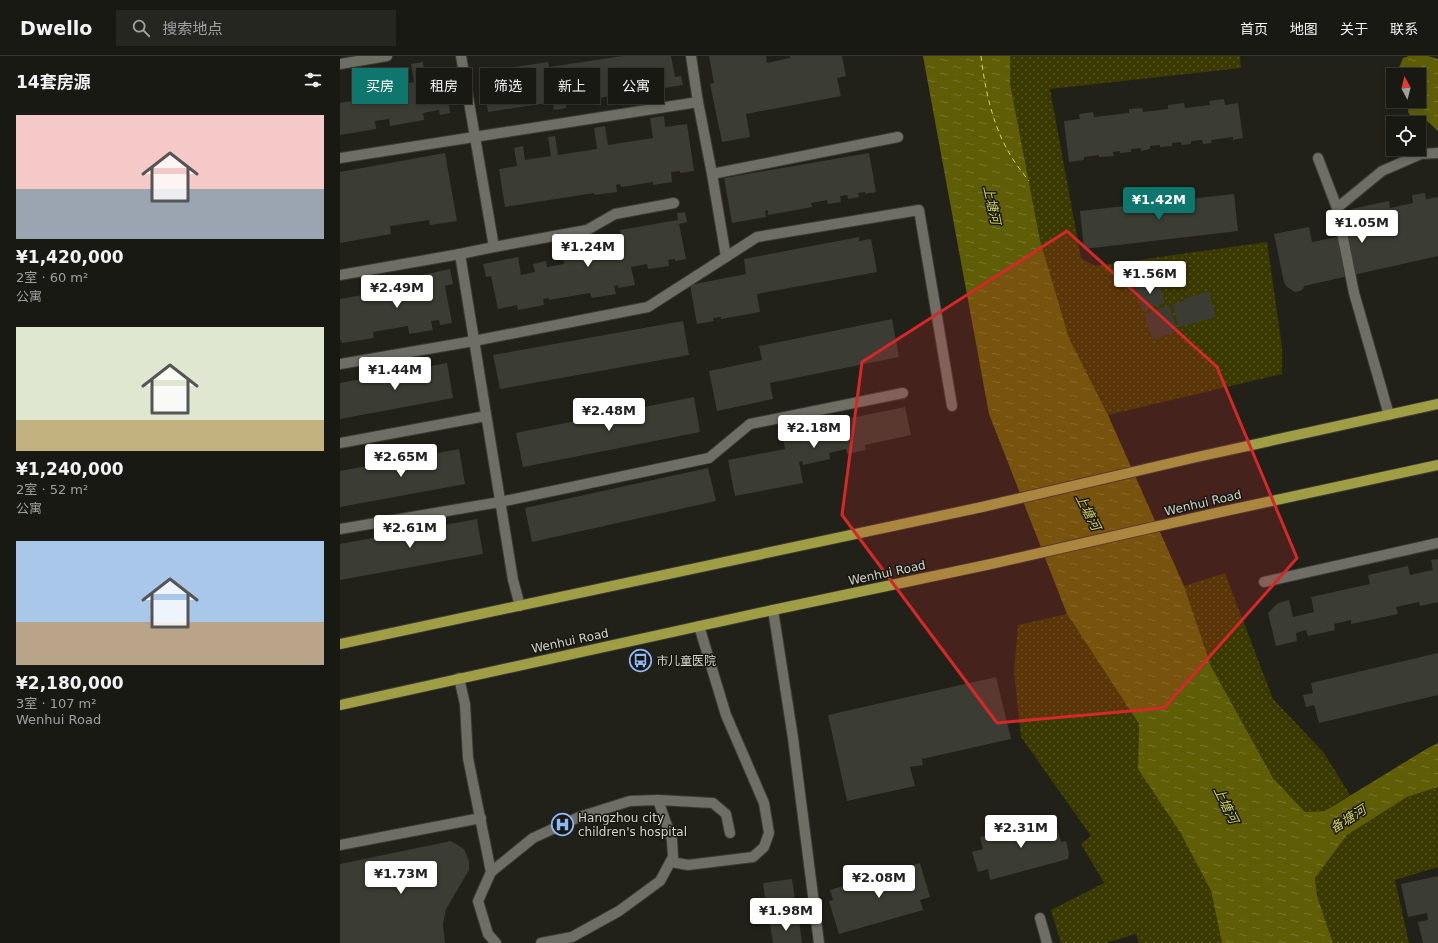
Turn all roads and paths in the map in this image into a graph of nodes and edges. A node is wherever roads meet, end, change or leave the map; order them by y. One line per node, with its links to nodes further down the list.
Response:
1 (387, 56): 4 (street)
2 (461, 56): 6 (street)
3 (691, 56): 5 (street)
4 (340, 64)
5 (698, 102): 6 (street); 11 (street)
6 (474, 136): 9 (street); 14 (street)
7 (898, 137): 11 (street)
8 (1438, 153): 13 (street)
9 (340, 158)
10 (1318, 158): 13 (street)
11 (712, 174): 16 (street)
12 (674, 203): 14 (street)
13 (1337, 208): 23 (street)
14 (494, 247): 15 (street)
15 (460, 254): 17 (street); 18 (street)
16 (726, 257): 18 (street); 22 (street)
17 (340, 275)
18 (474, 341): 19 (street); 24 (street)
19 (340, 364)
20 (903, 393): 27 (street)
21 (1438, 404): 23 (main road)
22 (952, 406)
23 (1389, 415): 31 (main road)
24 (486, 416): 25 (street); 27 (street)
25 (340, 443)
26 (1438, 465): 32 (main road, Wenhui Road)
27 (500, 502): 28 (street); 31 (street)
28 (340, 529)
29 (1438, 543): 30 (street)
30 (1264, 582)
31 (520, 606): 34 (main road)
32 (773, 610): 33 (main road, Wenhui Road); 46 (street)
33 (699, 626): 35 (main road, Wenhui Road); 41 (street)
34 (340, 644)
35 (459, 678): 36 (main road, Wenhui Road); 38 (street)
36 (340, 705)
37 (658, 800): 39 (street); 41 (street); 42 (street)
38 (481, 818): 40 (street); 42 (street)
39 (730, 833)
40 (340, 845)
41 (671, 862): 45 (street)
42 (491, 872): 44 (street)
43 (1040, 918): 47 (street)
44 (496, 943)
45 (541, 943)
46 (819, 943)
47 (1047, 943)

